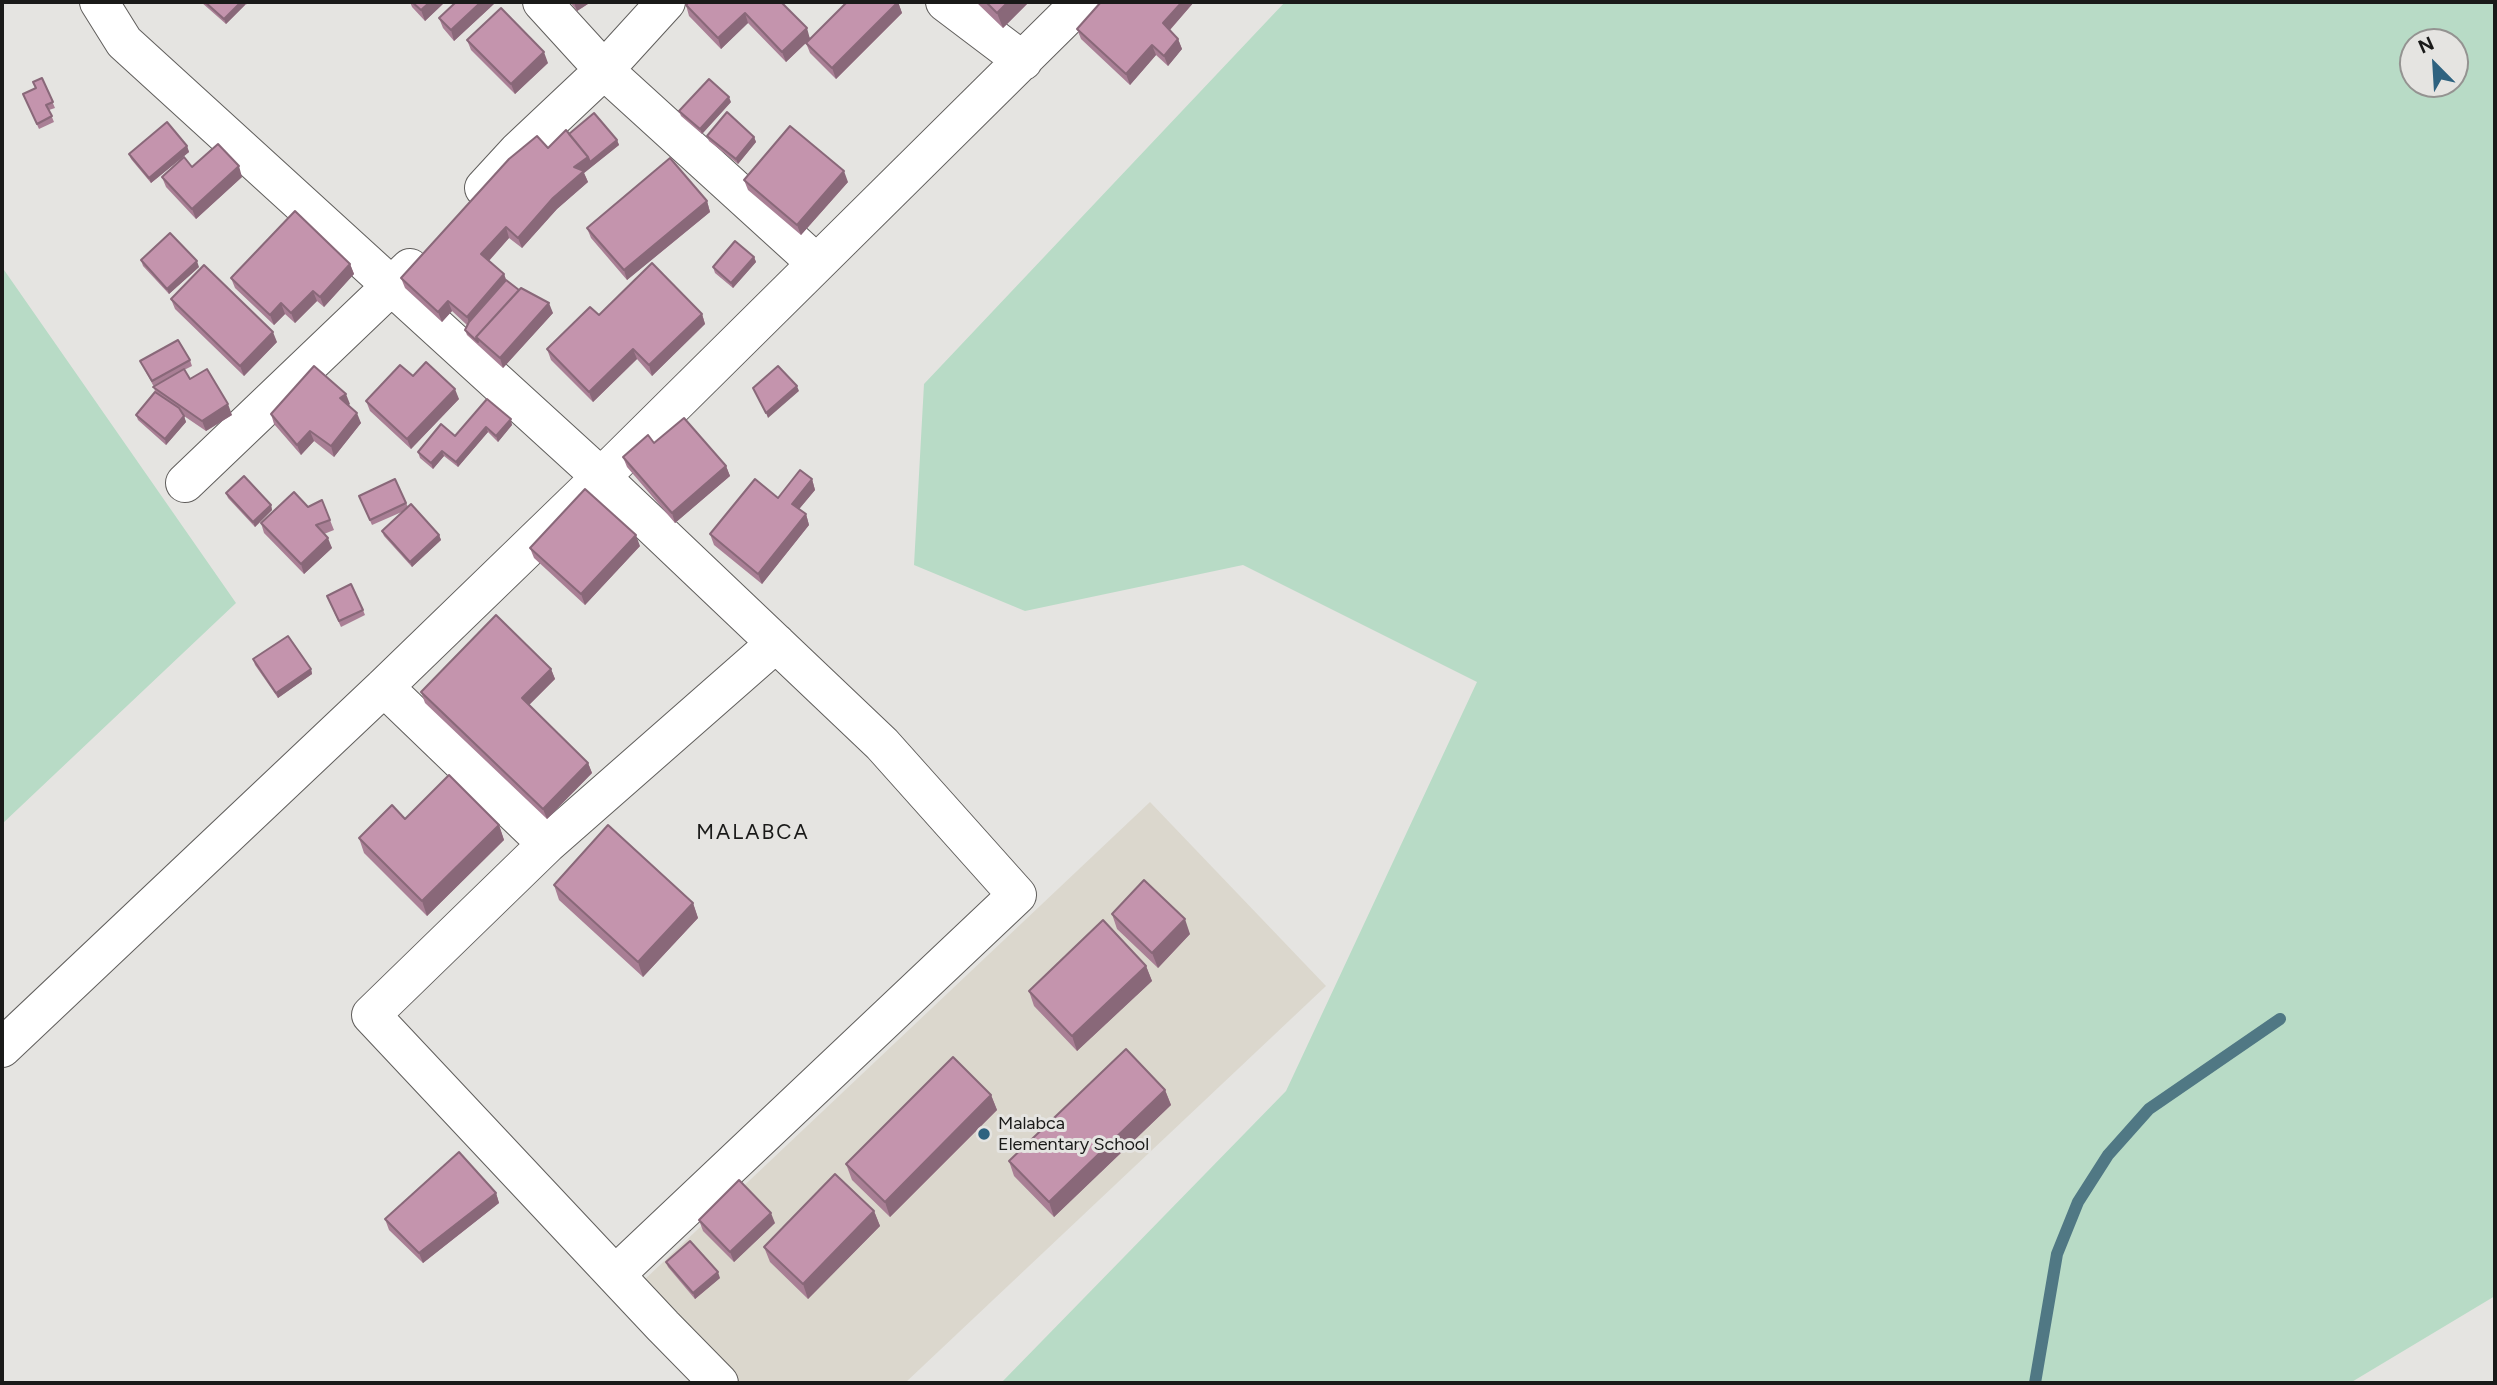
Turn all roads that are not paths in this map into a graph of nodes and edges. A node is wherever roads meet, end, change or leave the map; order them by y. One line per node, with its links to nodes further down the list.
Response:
1 (99, 2): 11 (street)
2 (542, 2): 7 (street)
3 (666, 2): 7 (street)
4 (945, 2): 6 (street)
5 (1081, 2): 6 (street)
6 (1023, 61): 10 (street)
7 (604, 70): 8 (street); 10 (street)
8 (465, 209)
9 (429, 248): 11 (street)
10 (816, 263): 12 (street)
11 (394, 286): 12 (street); 13 (street)
12 (601, 478): 14 (street); 15 (street)
13 (185, 483)
14 (776, 643): 16 (street); 18 (street)
15 (384, 687): 16 (street); 17 (street)
16 (547, 845): 18 (street)
17 (2, 1048)
18 (615, 1275): 19 (street)
19 (719, 1383)

